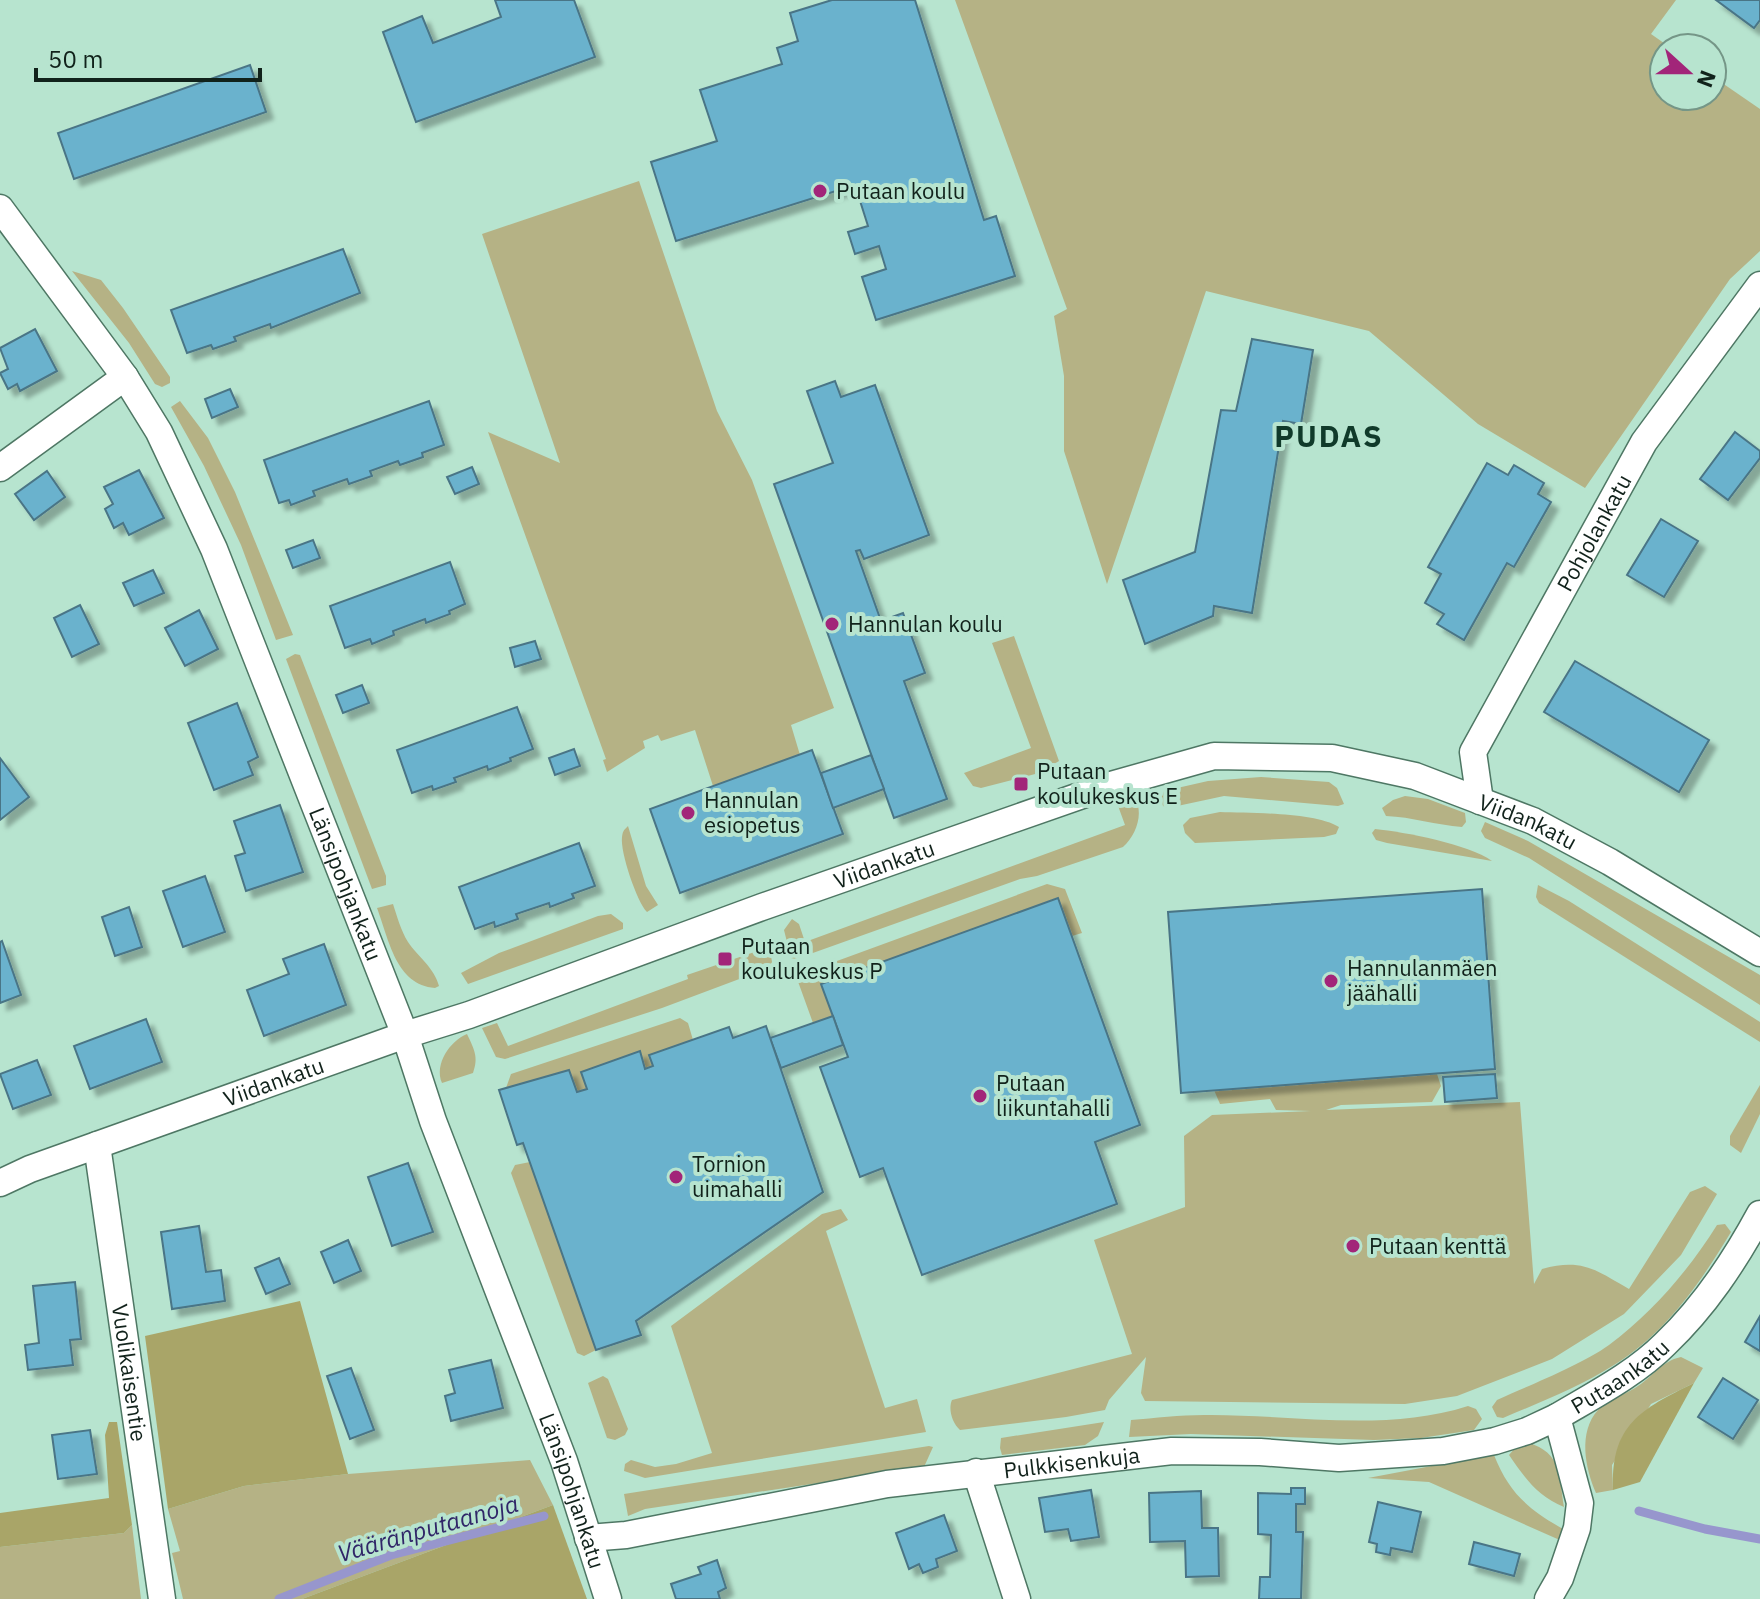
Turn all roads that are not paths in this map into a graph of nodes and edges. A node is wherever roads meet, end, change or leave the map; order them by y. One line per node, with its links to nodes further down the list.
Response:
1 (0, 208): 3 (street, Länsipohjankatu)
2 (1760, 285): 5 (street, Pohjolankatu)
3 (125, 377): 4 (street); 7 (street, Länsipohjankatu)
4 (0, 468)
5 (1480, 801): 6 (street, Viidankatu); 7 (street, Viidankatu)
6 (1760, 953)
7 (405, 1035): 8 (street, Viidankatu); 13 (street, Länsipohjankatu)
8 (97, 1145): 9 (street, Viidankatu); 14 (street, Vuolikaisentie)
9 (0, 1183)
10 (1760, 1214): 11 (street, Putaankatu)
11 (1557, 1417): 12 (street, Pulkkisenkuja); 17 (street, Putaankatu)
12 (976, 1472): 13 (street, Pulkkisenkuja); 16 (street)
13 (588, 1538): 15 (street, Länsipohjankatu)
14 (162, 1599)
15 (608, 1599)
16 (1017, 1599)
17 (1548, 1599)

